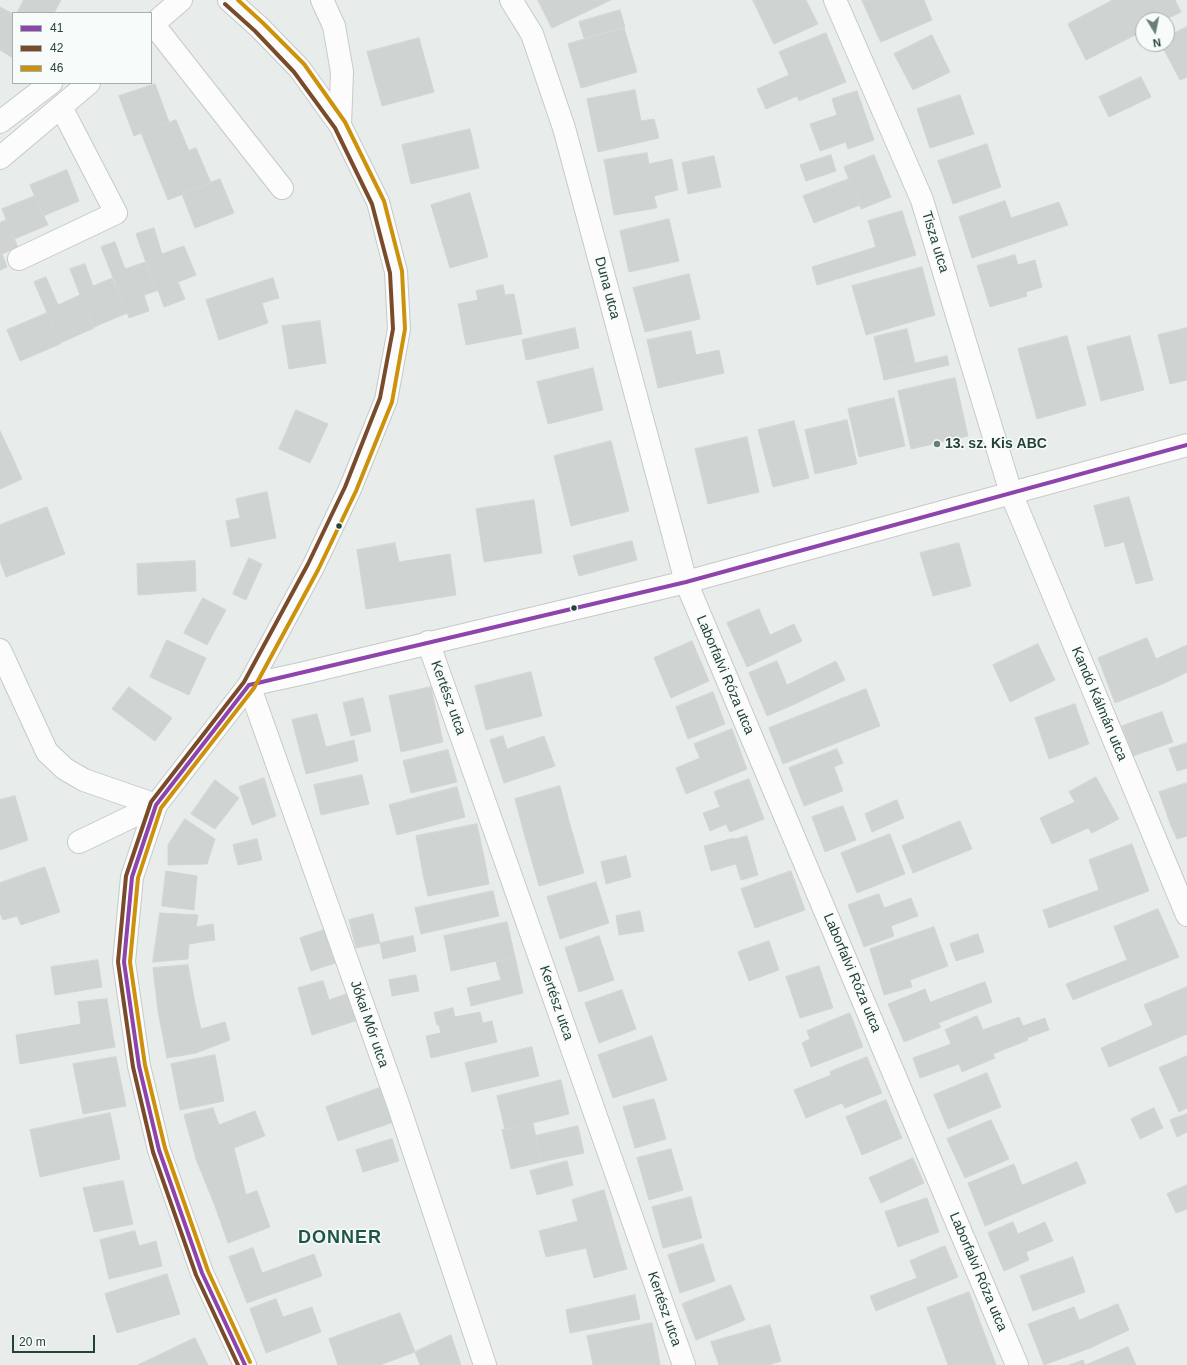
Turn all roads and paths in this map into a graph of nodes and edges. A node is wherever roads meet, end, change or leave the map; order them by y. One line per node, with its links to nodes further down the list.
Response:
1 (181, 0): 6 (street)
2 (229, 0): 11 (street)
3 (322, 0): 11 (street)
4 (511, 0): 17 (street, Duna utca)
5 (835, 0): 16 (street, Tisza utca)
6 (152, 25): 13 (street)
7 (50, 84): 10 (street)
8 (88, 84): 9 (street)
9 (61, 107): 12 (street); 14 (street)
10 (0, 122)
11 (340, 125): 20 (street)
12 (0, 158)
13 (282, 188)
14 (19, 259)
15 (1187, 445): 16 (street)
16 (1011, 493): 17 (street); 23 (street, Kandó Kálmán utca)
17 (686, 582): 18 (street); 27 (street, Laborfalvi Róza utca)
18 (428, 642): 20 (street); 26 (street, Kertész utca)
19 (0, 650): 21 (street)
20 (249, 684): 21 (street); 25 (street, Jókai Mór utca)
21 (156, 805): 22 (street); 24 (street)
22 (79, 842)
23 (1187, 915)
24 (245, 1365)
25 (485, 1365)
26 (684, 1365)
27 (1018, 1365)

